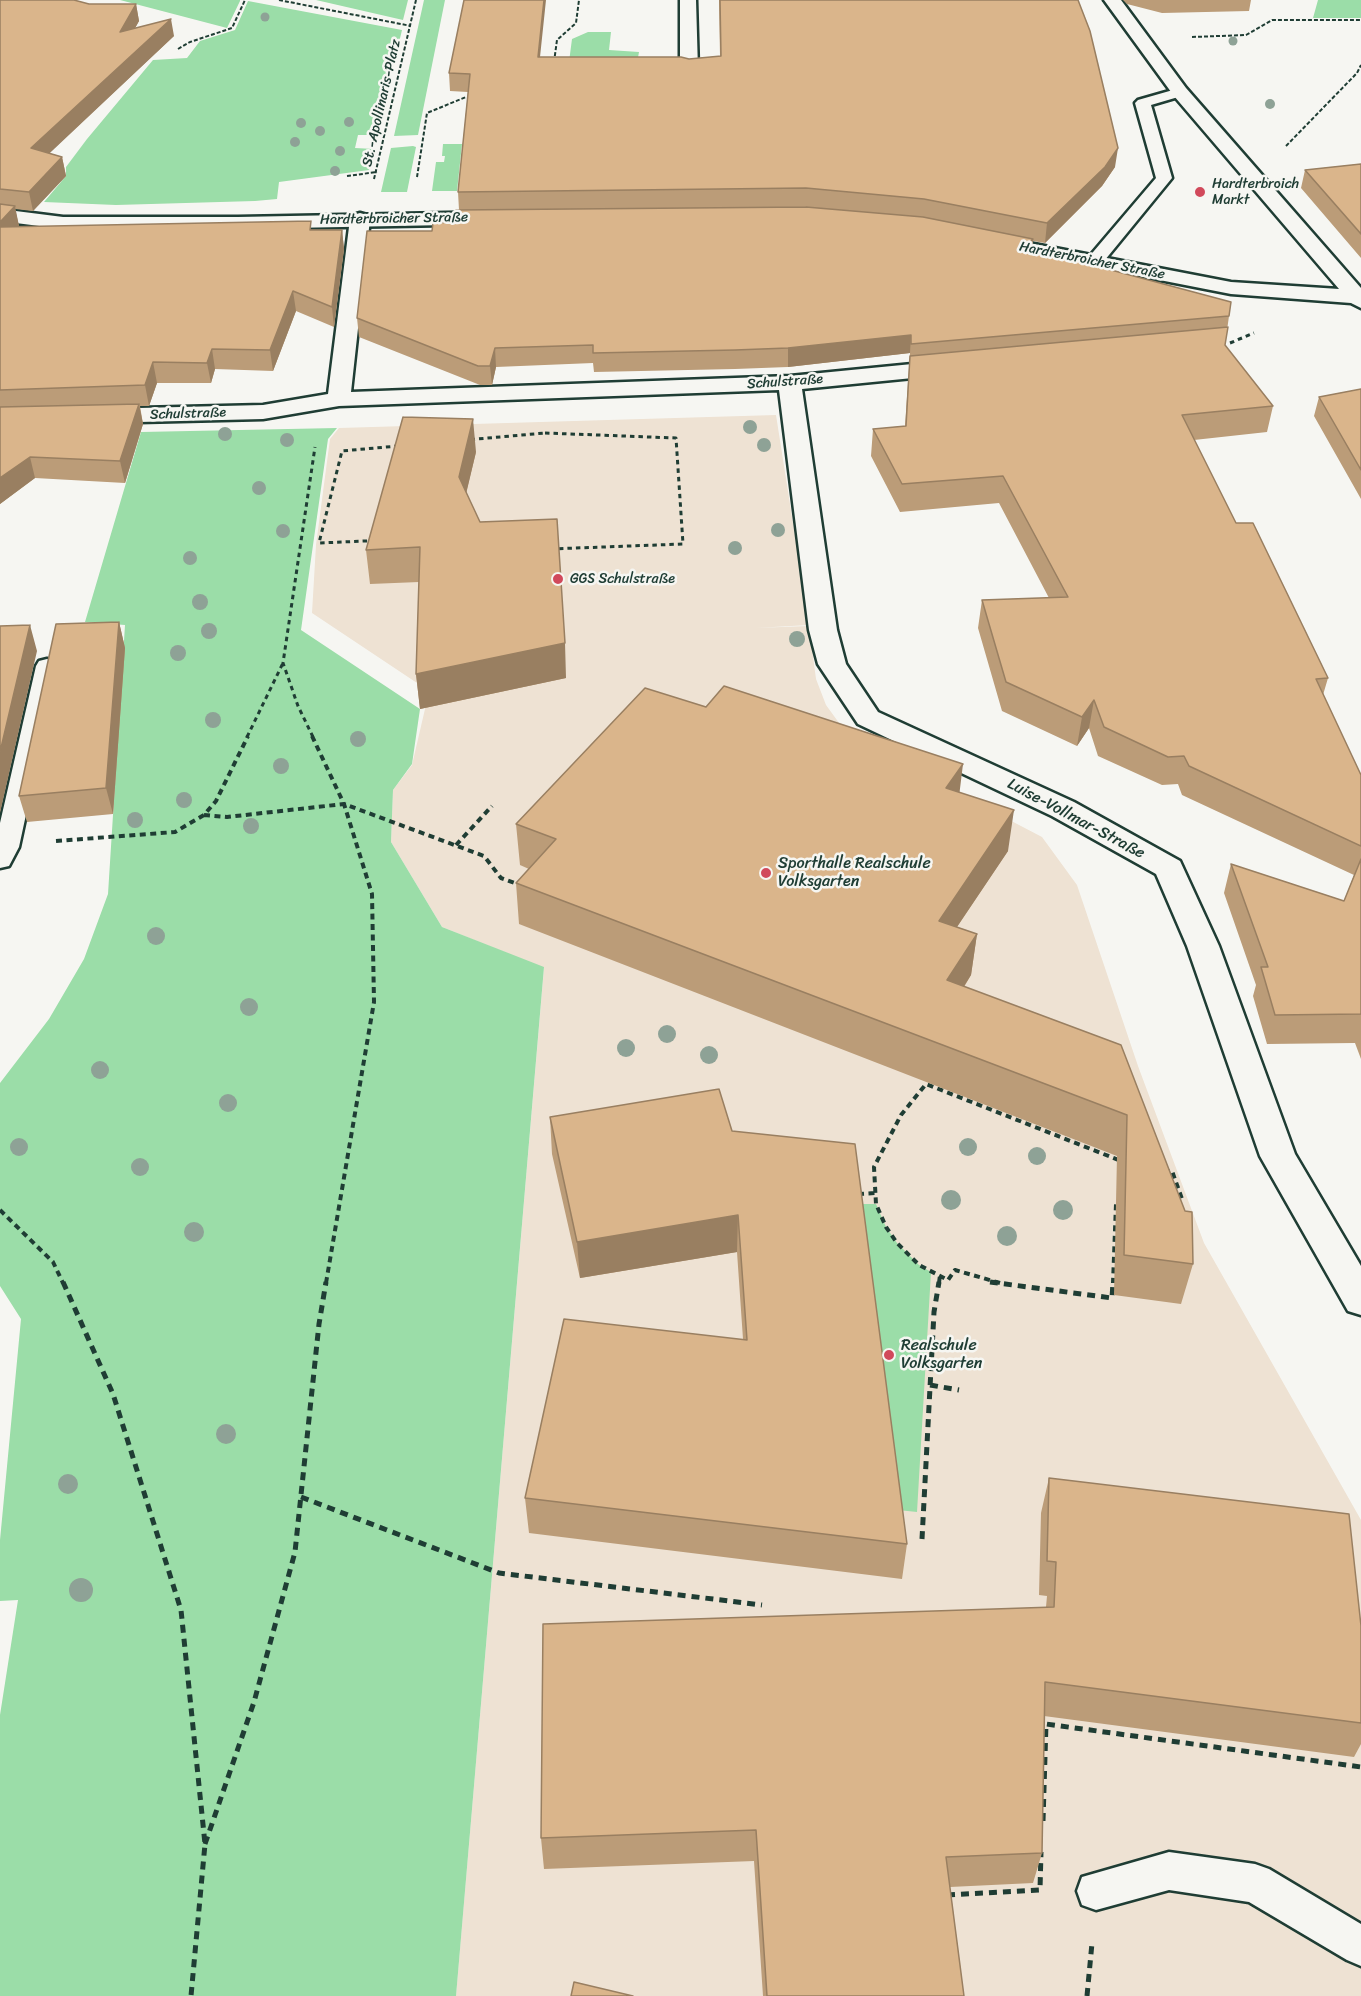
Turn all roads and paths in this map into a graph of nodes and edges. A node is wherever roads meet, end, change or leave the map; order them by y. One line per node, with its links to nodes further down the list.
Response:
1 (245, 0): 10 (path)
2 (279, 0): 8 (path, St.-Apollinaris-Platz)
3 (416, 0): 8 (path, St.-Apollinaris-Platz)
4 (579, 0): 12 (path)
5 (688, 0): 13 (street)
6 (1112, 0): 9 (street)
7 (1361, 20): 9 (path)
8 (411, 26): 19 (path, St.-Apollinaris-Platz)
9 (1143, 39): 14 (street)
10 (178, 49)
11 (1361, 65): 16 (path)
12 (554, 67)
13 (689, 70)
14 (1180, 92): 16 (street); 22 (lane)
15 (466, 97): 20 (path)
16 (1254, 180): 23 (street)
17 (0, 215): 19 (street, Hardterbroicher Straße)
18 (518, 218): 20 (street, Hardterbroicher Straße)
19 (360, 219): 20 (street, Hardterbroicher Straße); 26 (street)
20 (410, 219)
21 (979, 239): 22 (street, Hardterbroicher Straße)
22 (1094, 262): 23 (street, Hardterbroicher Straße)
23 (1360, 298)
24 (973, 365): 25 (street, Schulstraße)
25 (790, 383): 26 (street, Schulstraße); 41 (street, Luise-Vollmar-Straße)
26 (339, 399): 27 (street, Schulstraße); 30 (path)
27 (72, 417)
28 (683, 544): 28 (path)
29 (50, 651): 35 (lane)
30 (283, 663): 31 (path); 33 (path)
31 (344, 804): 33 (path); 34 (path); 44 (path)
32 (492, 806): 34 (path)
33 (204, 815): 35 (path)
34 (456, 845): 36 (path)
35 (4, 853)
36 (523, 886)
37 (875, 1193): 38 (path); 40 (path); 40 (path)
38 (853, 1194)
39 (0, 1210): 50 (path)
40 (940, 1275): 42 (path)
41 (1361, 1300)
42 (930, 1386): 43 (path); 45 (path)
43 (959, 1390)
44 (301, 1497): 46 (path); 50 (path)
45 (922, 1539)
46 (762, 1605)
47 (1361, 1767): 48 (path)
48 (1042, 1831)
49 (1042, 1842): 52 (path)
50 (205, 1844): 54 (path)
51 (1096, 1891): 53 (lane)
52 (948, 1906)
53 (1361, 1946)
54 (191, 1996)

